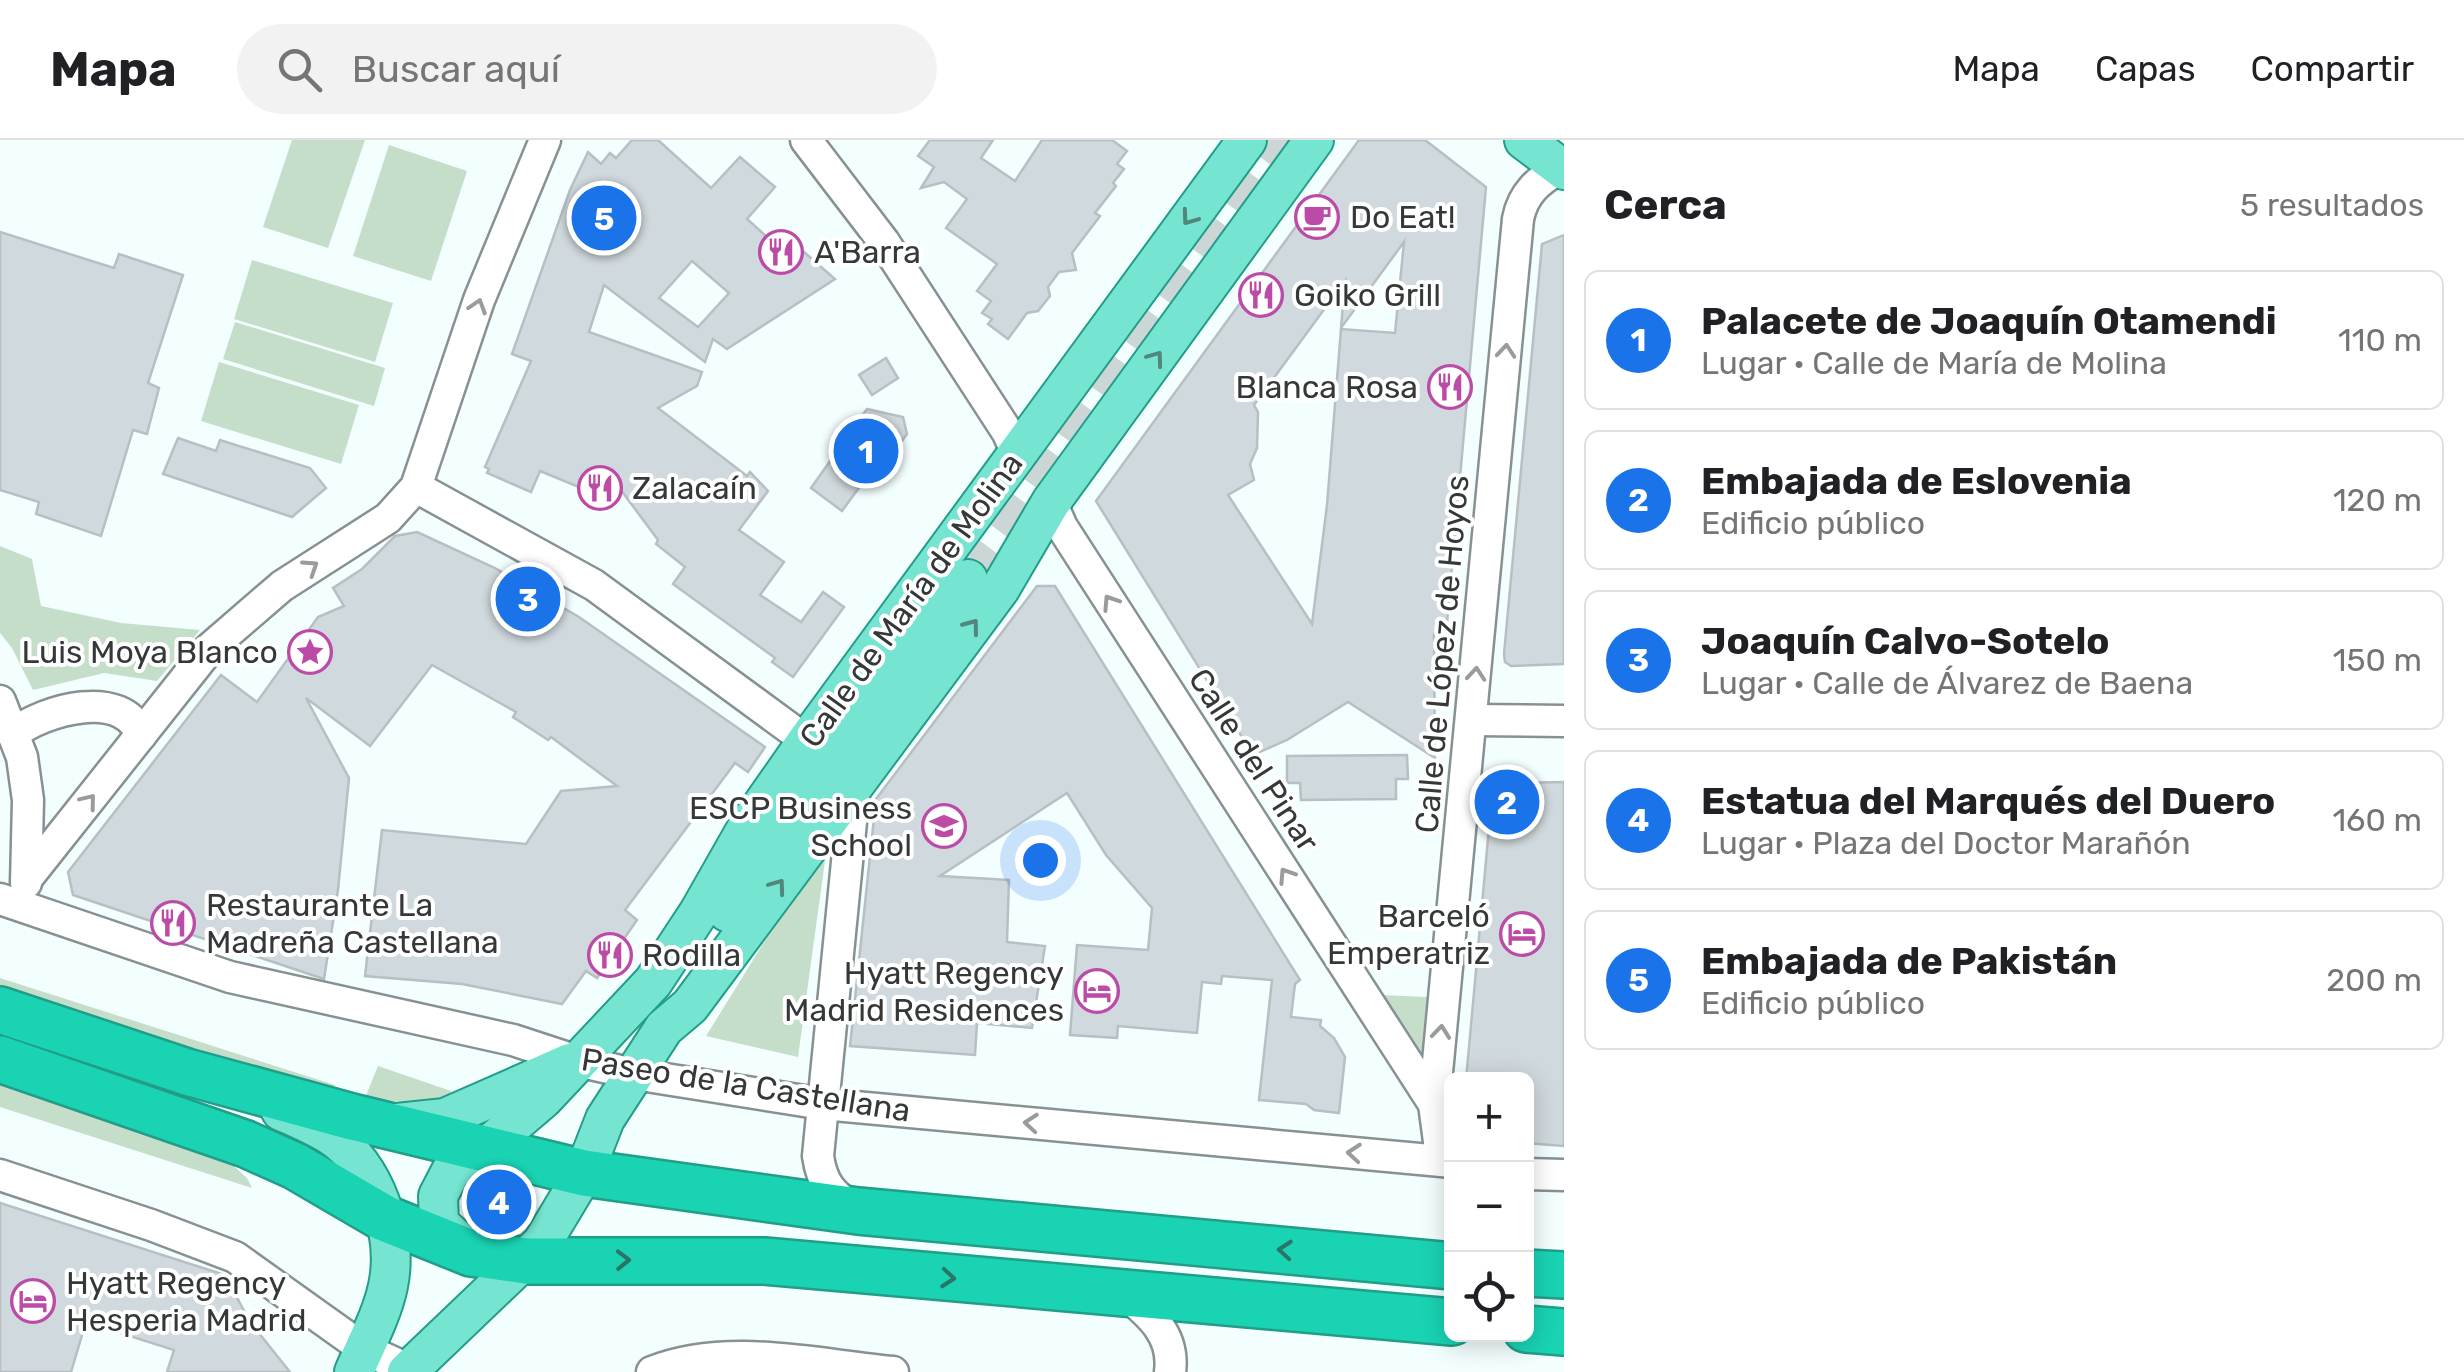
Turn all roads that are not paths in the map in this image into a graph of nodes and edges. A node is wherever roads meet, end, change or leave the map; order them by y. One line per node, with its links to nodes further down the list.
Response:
1 (545, 140): 8 (street, one-way to 1)
2 (806, 140): 7 (street)
3 (1247, 140): 7 (main road, Calle de María de Molina, one-way to 7)
4 (1314, 140): 9 (main road, Calle de María de Molina, one-way to 4)
5 (1524, 140): 6 (main road)
6 (1562, 169): 12 (street, Calle de López de Hoyos, one-way to 6)
7 (1017, 454): 16 (main road, Calle de María de Molina)
8 (416, 488): 15 (street, one-way to 8); 16 (street)
9 (1051, 502): 17 (main road, Calle de María de Molina, one-way to 9); 26 (street, Calle del Pinar, one-way to 9)
10 (968, 578): 20 (main road, Calle de María de Molina)
11 (0, 702): 14 (street)
12 (1472, 720): 13 (street); 26 (street, Calle de López de Hoyos, one-way to 12)
13 (1564, 721)
14 (13, 734): 15 (street); 18 (street)
15 (142, 735): 18 (street, one-way to 15)
16 (808, 741): 22 (main road, Calle de María de Molina)
17 (855, 781): 20 (main road, Calle de María de Molina, one-way to 17); 25 (street)
18 (15, 893): 22 (street, Paseo de la Castellana)
19 (0, 1010): 23 (highway)
20 (664, 1028): 24 (main road, Calle de María de Molina)
21 (0, 1059): 38 (highway)
22 (577, 1060): 24 (street, Paseo de la Castellana); 28 (main road); 29 (main road, Calle de María de Molina)
23 (187, 1072): 28 (highway); 38 (main road)
24 (634, 1074): 25 (street, Paseo de la Castellana); 27 (main road, Calle de María de Molina)
25 (824, 1104): 31 (street, Paseo de la Castellana, one-way to 25); 37 (street)
26 (1434, 1104): 30 (street, Calle de López de Hoyos)
27 (606, 1119): 32 (main road, Calle de María de Molina); 36 (main road)
28 (370, 1121): 29 (highway)
29 (482, 1150): 32 (highway); 39 (main road, Calle de María de Molina)
30 (1444, 1154)
31 (1444, 1161)
32 (584, 1173): 36 (highway); 40 (main road, Calle de María de Molina)
33 (1534, 1174): 35 (street)
34 (0, 1175): 48 (street)
35 (1564, 1175)
36 (656, 1182): 37 (highway)
37 (858, 1211): 41 (highway, one-way to 37)
38 (384, 1218): 39 (highway); 48 (main road)
39 (471, 1254): 40 (highway)
40 (526, 1261): 44 (highway, one-way to 44); 49 (main road, Calle de María de Molina)
41 (1444, 1265)
42 (1534, 1273): 43 (highway)
43 (1564, 1275)
44 (1124, 1294): 45 (highway); 52 (street)
45 (1444, 1321)
46 (1534, 1329): 47 (highway)
47 (1564, 1332)
48 (359, 1360): 49 (street)
49 (411, 1372)
50 (652, 1372): 51 (street)
51 (893, 1372)
52 (1170, 1372)

